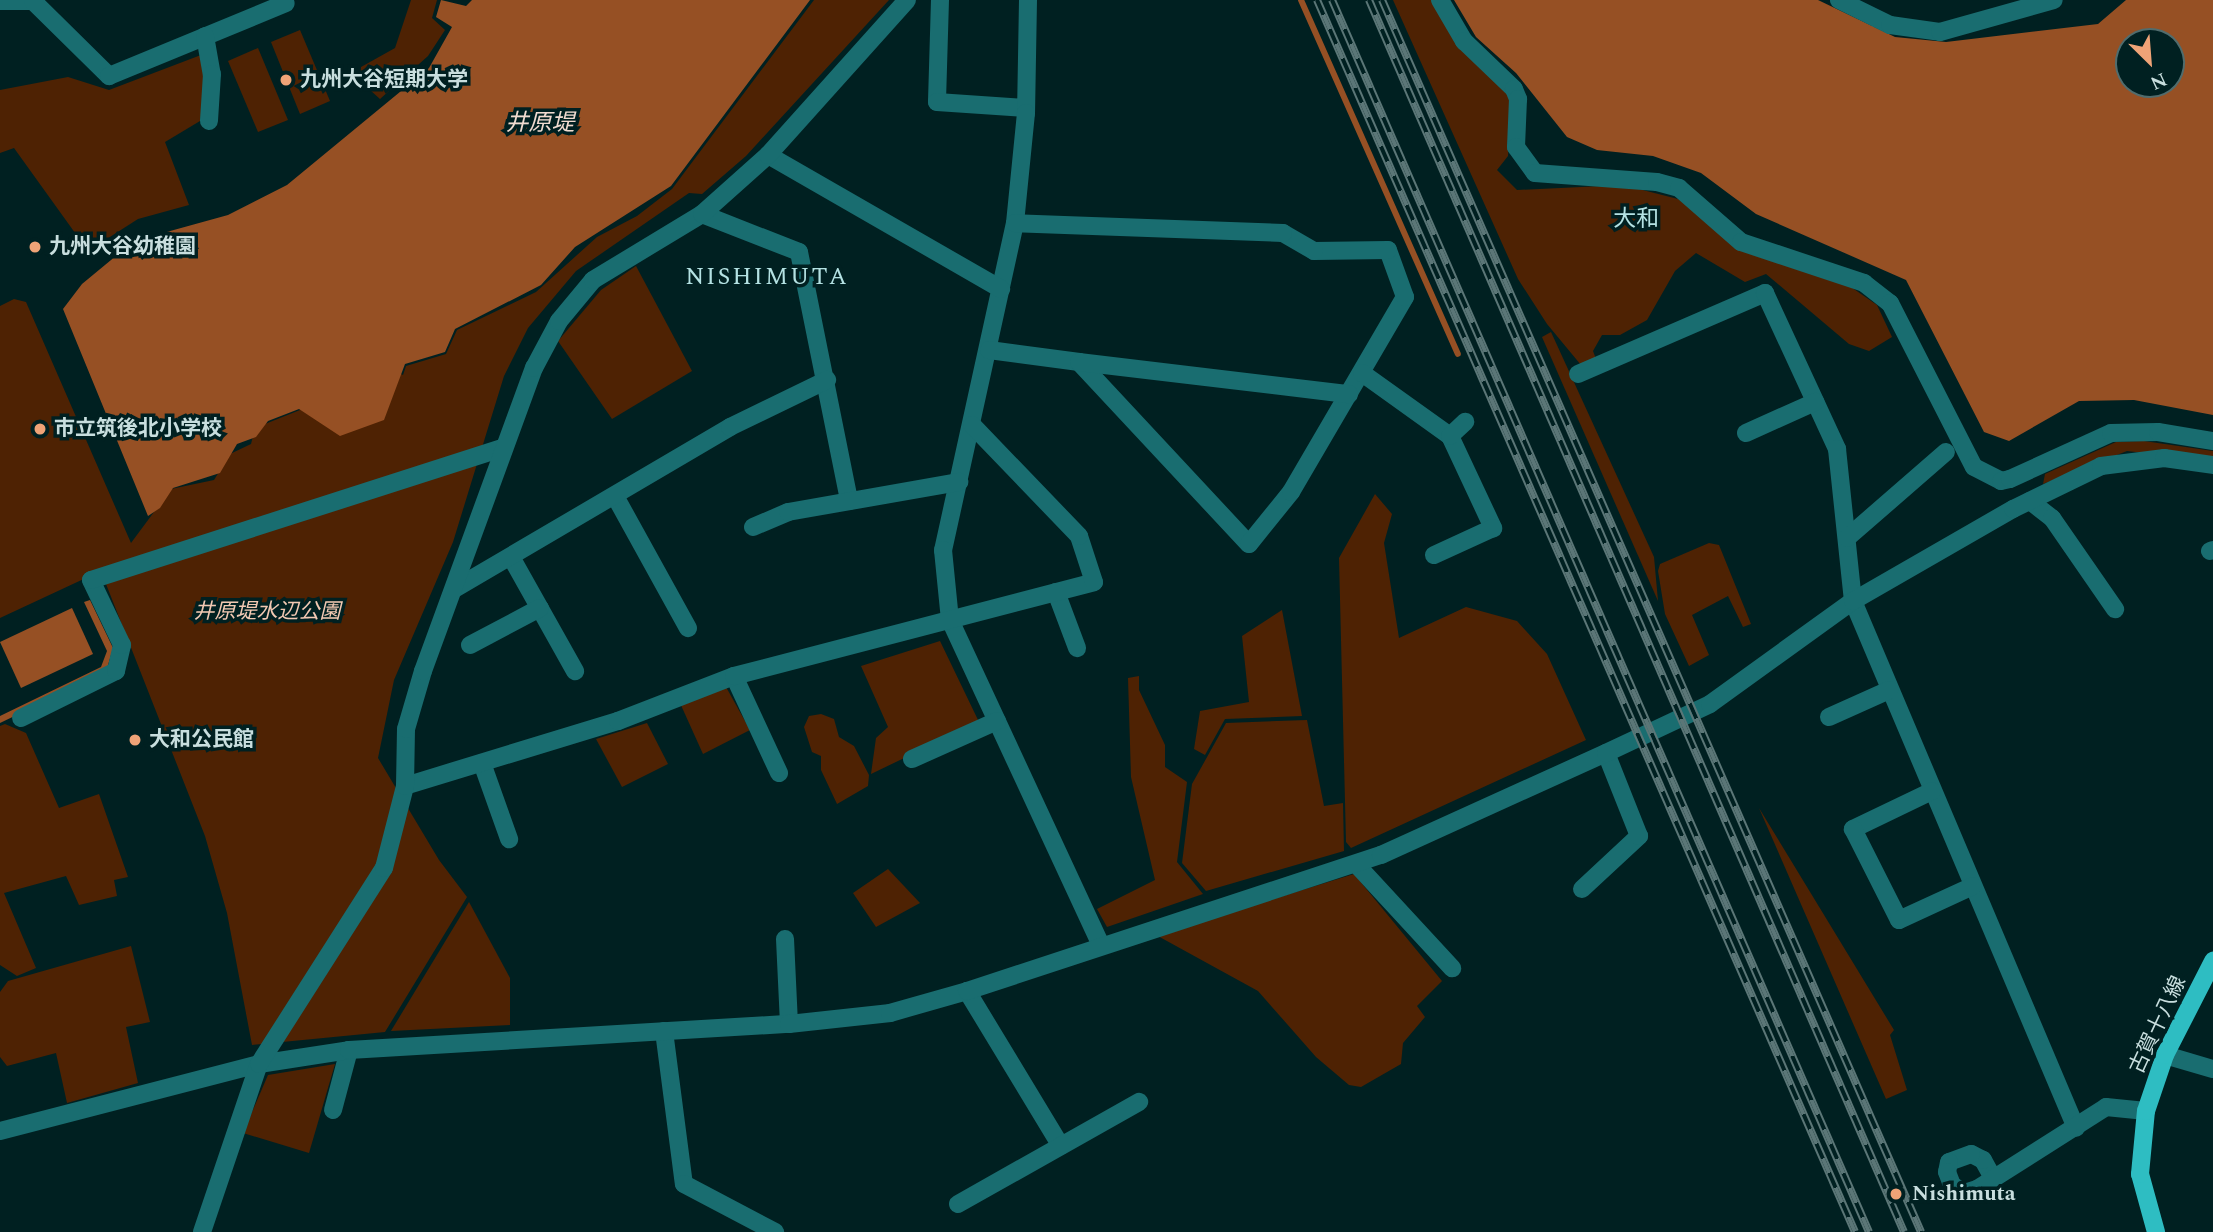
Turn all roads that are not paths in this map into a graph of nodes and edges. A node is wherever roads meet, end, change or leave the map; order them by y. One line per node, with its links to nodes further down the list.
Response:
1 (907, 0): 12 (street)
2 (940, 0): 10 (street)
3 (1028, 0): 10 (street)
4 (1440, 0): 27 (street)
5 (1839, 0): 6 (street)
6 (2054, 0)
7 (0, 1): 9 (street)
8 (286, 3): 9 (street)
9 (205, 36): 11 (street)
10 (1026, 108): 14 (street)
11 (209, 121)
12 (768, 155): 13 (street); 15 (street)
13 (702, 214): 20 (street); 28 (street)
14 (1015, 223): 15 (street); 18 (street)
15 (1001, 289): 16 (street)
16 (989, 350): 17 (street); 24 (street)
17 (1079, 362): 21 (street); 21 (street)
18 (1362, 373): 21 (street); 26 (street)
19 (1578, 374): 22 (street)
20 (827, 380): 32 (street); 33 (street)
21 (1349, 394)
22 (1815, 402): 25 (street); 36 (street)
23 (1465, 422): 26 (street)
24 (972, 425): 31 (street); 40 (street)
25 (1746, 433)
26 (1450, 436): 37 (street)
27 (2213, 440)
28 (503, 448): 39 (street); 52 (street)
29 (1946, 452): 36 (street)
30 (2213, 466): 34 (street)
31 (959, 482): 33 (street); 44 (street)
32 (615, 496): 38 (street); 45 (street)
33 (849, 501): 35 (street)
34 (2030, 501): 41 (street); 43 (street)
35 (753, 527)
36 (1847, 538): 41 (street)
37 (1434, 555)
38 (511, 557): 39 (street); 42 (street)
39 (456, 588): 58 (street)
40 (1056, 592): 44 (street); 47 (street)
41 (1853, 601): 50 (street); 54 (street)
42 (540, 608): 46 (street); 48 (street)
43 (2115, 609)
44 (950, 620): 49 (street); 53 (street)
45 (688, 628)
46 (470, 645)
47 (1077, 648)
48 (575, 671)
49 (734, 676): 56 (street); 57 (street)
50 (1889, 690): 51 (street); 59 (street)
51 (1829, 717)
52 (21, 718)
53 (997, 721): 55 (street); 65 (street)
54 (1606, 753): 61 (street); 63 (street)
55 (912, 759)
56 (482, 763): 58 (street); 60 (street)
57 (779, 773)
58 (405, 786): 73 (street)
59 (1932, 791): 62 (street); 62 (street)
60 (509, 839)
61 (1356, 864): 65 (street); 67 (street)
62 (1973, 886): 78 (street)
63 (1582, 889)
64 (785, 939): 69 (street)
65 (1101, 946): 68 (street)
66 (2213, 961): 72 (main road, 古賀十八線)
67 (1452, 968)
68 (967, 991): 69 (street); 80 (street)
69 (789, 1024): 70 (street)
70 (664, 1031): 71 (street); 84 (street)
71 (349, 1050): 73 (street); 76 (street)
72 (2165, 1055): 74 (street); 77 (main road, 古賀十八線)
73 (259, 1065): 79 (street); 83 (street)
74 (2213, 1069)
75 (1139, 1102): 80 (street)
76 (333, 1110)
77 (2146, 1111): 78 (street); 85 (main road, 古賀十八線)
78 (2076, 1128): 81 (street)
79 (0, 1131)
80 (1061, 1146): 82 (street)
81 (1993, 1178)
82 (958, 1204)
83 (202, 1232)
84 (775, 1232)
85 (2156, 1232)

